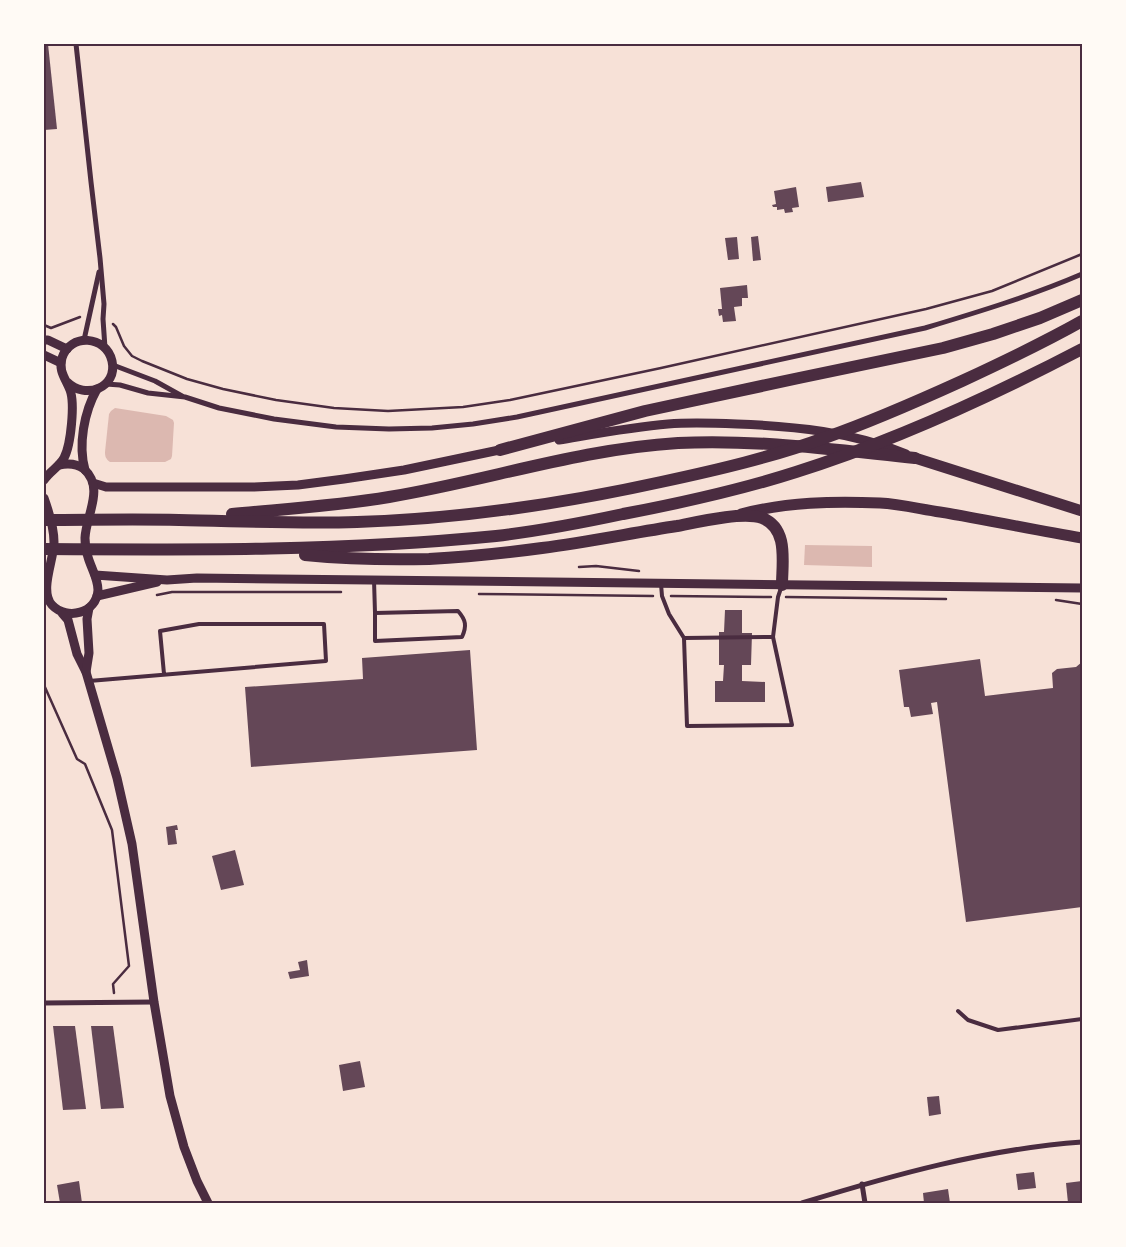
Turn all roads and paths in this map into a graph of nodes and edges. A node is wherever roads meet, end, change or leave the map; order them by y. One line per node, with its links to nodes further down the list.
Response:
1 (76, 44): 3 (street)
2 (1082, 254): 9 (path)
3 (101, 267): 6 (street); 12 (street)
4 (1082, 274): 21 (street)
5 (1082, 300): 22 (highway)
6 (89, 317): 8 (path); 11 (street)
7 (1082, 320): 32 (highway)
8 (44, 325)
9 (116, 327)
10 (44, 340): 13 (street)
11 (84, 340): 12 (street); 13 (street)
12 (105, 348): 17 (street)
13 (67, 349): 16 (street)
14 (1082, 349): 35 (highway)
15 (44, 355): 16 (street)
16 (61, 363): 18 (street)
17 (113, 365): 19 (street); 21 (street)
18 (67, 382): 20 (street); 24 (street)
19 (106, 384): 20 (street); 21 (street)
20 (97, 389): 25 (street)
21 (185, 397)
22 (500, 450): 23 (street); 27 (street)
23 (915, 458): 29 (main road); 32 (highway)
24 (58, 465): 25 (street); 26 (street)
25 (85, 471): 27 (street)
26 (44, 480)
27 (93, 483): 37 (street)
28 (44, 498): 36 (street)
29 (1082, 511)
30 (724, 518): 33 (main road); 35 (highway); 42 (highway)
31 (44, 520): 32 (highway)
32 (174, 520)
33 (1082, 538)
34 (44, 549): 35 (highway)
35 (255, 550)
36 (47, 571): 48 (street)
37 (95, 575): 38 (street); 46 (street)
38 (167, 580): 39 (street); 46 (street)
39 (374, 580): 40 (street); 54 (lane)
40 (661, 584): 42 (street); 47 (lane)
41 (1082, 588): 42 (street)
42 (780, 591): 47 (path); 49 (path); 55 (lane)
43 (345, 592): 45 (path)
44 (473, 594): 47 (path)
45 (153, 595)
46 (97, 596): 52 (street)
47 (662, 596): 56 (lane)
48 (46, 598): 53 (street)
49 (954, 599)
50 (1051, 599): 51 (path)
51 (1082, 604)
52 (89, 608): 53 (street); 58 (street)
53 (62, 613): 58 (street)
54 (375, 613): 54 (lane)
55 (773, 637): 56 (lane); 56 (lane)
56 (684, 638)
57 (164, 674): 57 (lane); 58 (lane)
58 (88, 676): 61 (street)
59 (44, 686): 60 (path)
60 (115, 1002): 61 (street); 62 (street)
61 (154, 1002): 67 (street)
62 (44, 1003)
63 (958, 1011): 64 (lane)
64 (1082, 1019)
65 (1082, 1142): 66 (street)
66 (862, 1184): 68 (street); 69 (street)
67 (208, 1203)
68 (802, 1203)
69 (865, 1203)

